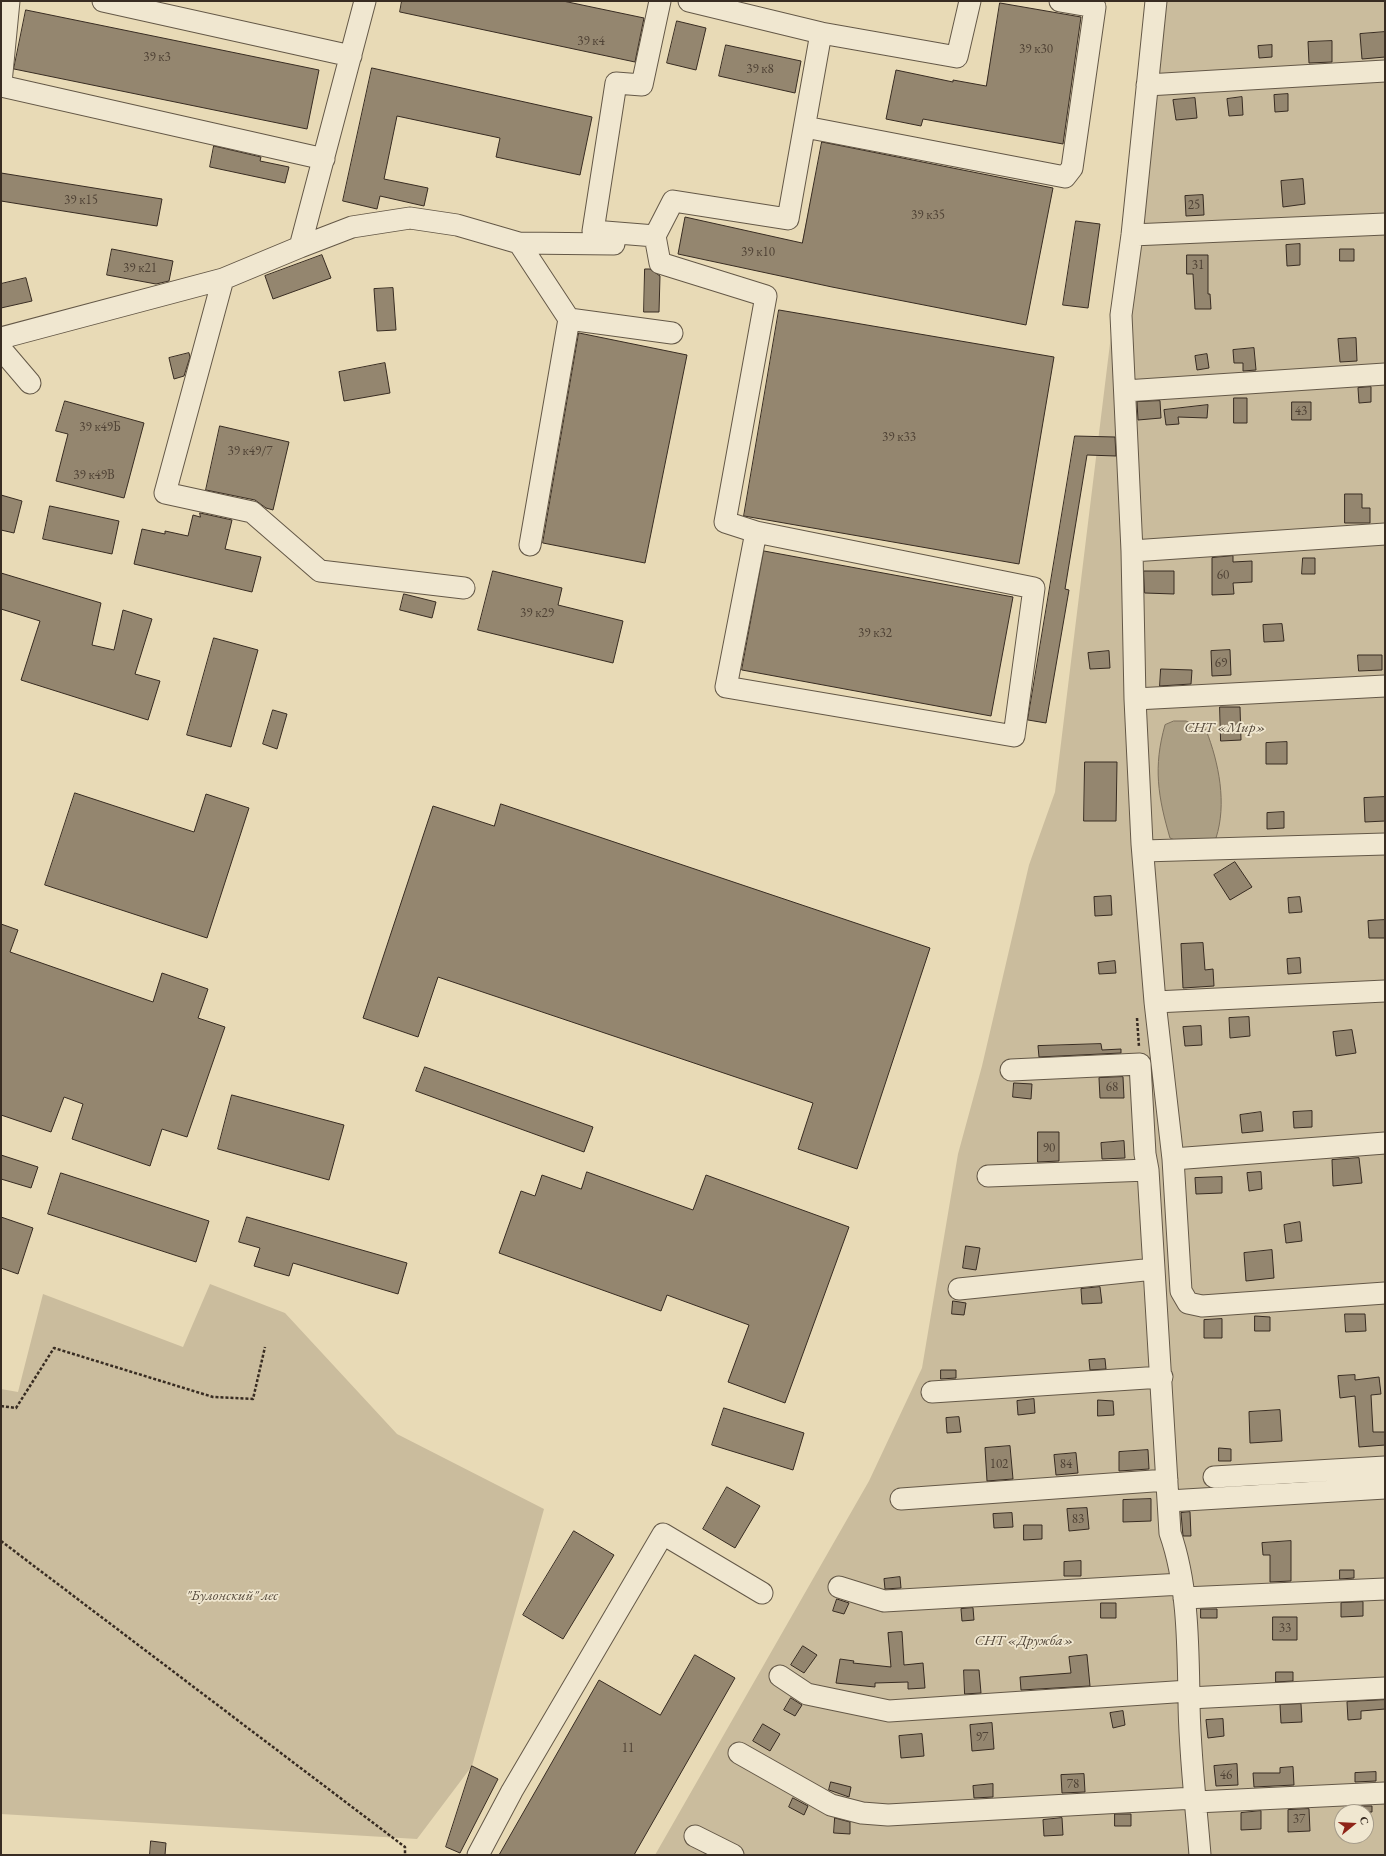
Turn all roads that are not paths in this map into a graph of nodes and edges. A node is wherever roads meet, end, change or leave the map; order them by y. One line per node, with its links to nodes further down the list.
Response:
1 (9, 1): 12 (lane)
2 (103, 1): 10 (lane)
3 (365, 1): 10 (lane)
4 (660, 1): 19 (lane)
5 (689, 1): 9 (lane)
6 (970, 1): 9 (lane)
7 (1060, 1): 15 (lane)
8 (1156, 1): 13 (lane)
9 (821, 33): 15 (lane)
10 (352, 56): 16 (lane)
11 (1385, 71): 13 (lane)
12 (1, 83)
13 (1147, 85): 18 (lane)
14 (1, 86): 16 (lane)
15 (805, 127): 19 (lane)
16 (324, 159): 21 (lane)
17 (1385, 224): 18 (lane)
18 (1132, 235): 29 (lane)
19 (656, 240): 20 (lane); 30 (lane)
20 (519, 243): 21 (lane); 23 (lane)
21 (300, 248): 22 (lane)
22 (222, 279): 25 (lane); 34 (lane)
23 (570, 319): 24 (lane); 32 (lane)
24 (672, 333)
25 (1, 338)
26 (1, 349): 28 (lane)
27 (1385, 374): 29 (lane)
28 (30, 383)
29 (1125, 391): 33 (lane)
30 (756, 532): 30 (lane)
31 (1385, 534): 33 (lane)
32 (530, 545)
33 (1132, 551): 36 (lane)
34 (464, 588)
35 (1385, 686): 36 (lane)
36 (1135, 699): 38 (lane)
37 (1385, 844): 38 (lane)
38 (1142, 851): 40 (lane)
39 (1385, 991): 40 (lane)
40 (1155, 1002): 43 (lane)
41 (1011, 1070): 44 (lane)
42 (1385, 1143): 43 (lane)
43 (1173, 1159): 48 (lane)
44 (1148, 1170): 45 (lane); 46 (lane)
45 (988, 1176)
46 (1154, 1269): 47 (lane); 49 (lane)
47 (959, 1289)
48 (1385, 1294)
49 (1162, 1377): 50 (lane); 53 (lane)
50 (932, 1392)
51 (1385, 1467): 52 (lane)
52 (1214, 1476)
53 (1167, 1480): 55 (lane); 56 (lane)
54 (1385, 1488): 56 (lane)
55 (901, 1499)
56 (1169, 1501): 59 (lane)
57 (839, 1588): 59 (lane)
58 (1385, 1589): 59 (lane)
59 (1183, 1591): 63 (lane)
60 (762, 1593): 68 (lane)
61 (780, 1676): 63 (lane)
62 (1385, 1688): 63 (lane)
63 (1189, 1694): 66 (lane)
64 (739, 1753): 66 (lane)
65 (1385, 1793): 66 (lane)
66 (1195, 1800): 70 (lane)
67 (694, 1836): 69 (lane)
68 (478, 1855)
69 (733, 1855)
70 (1200, 1855)

